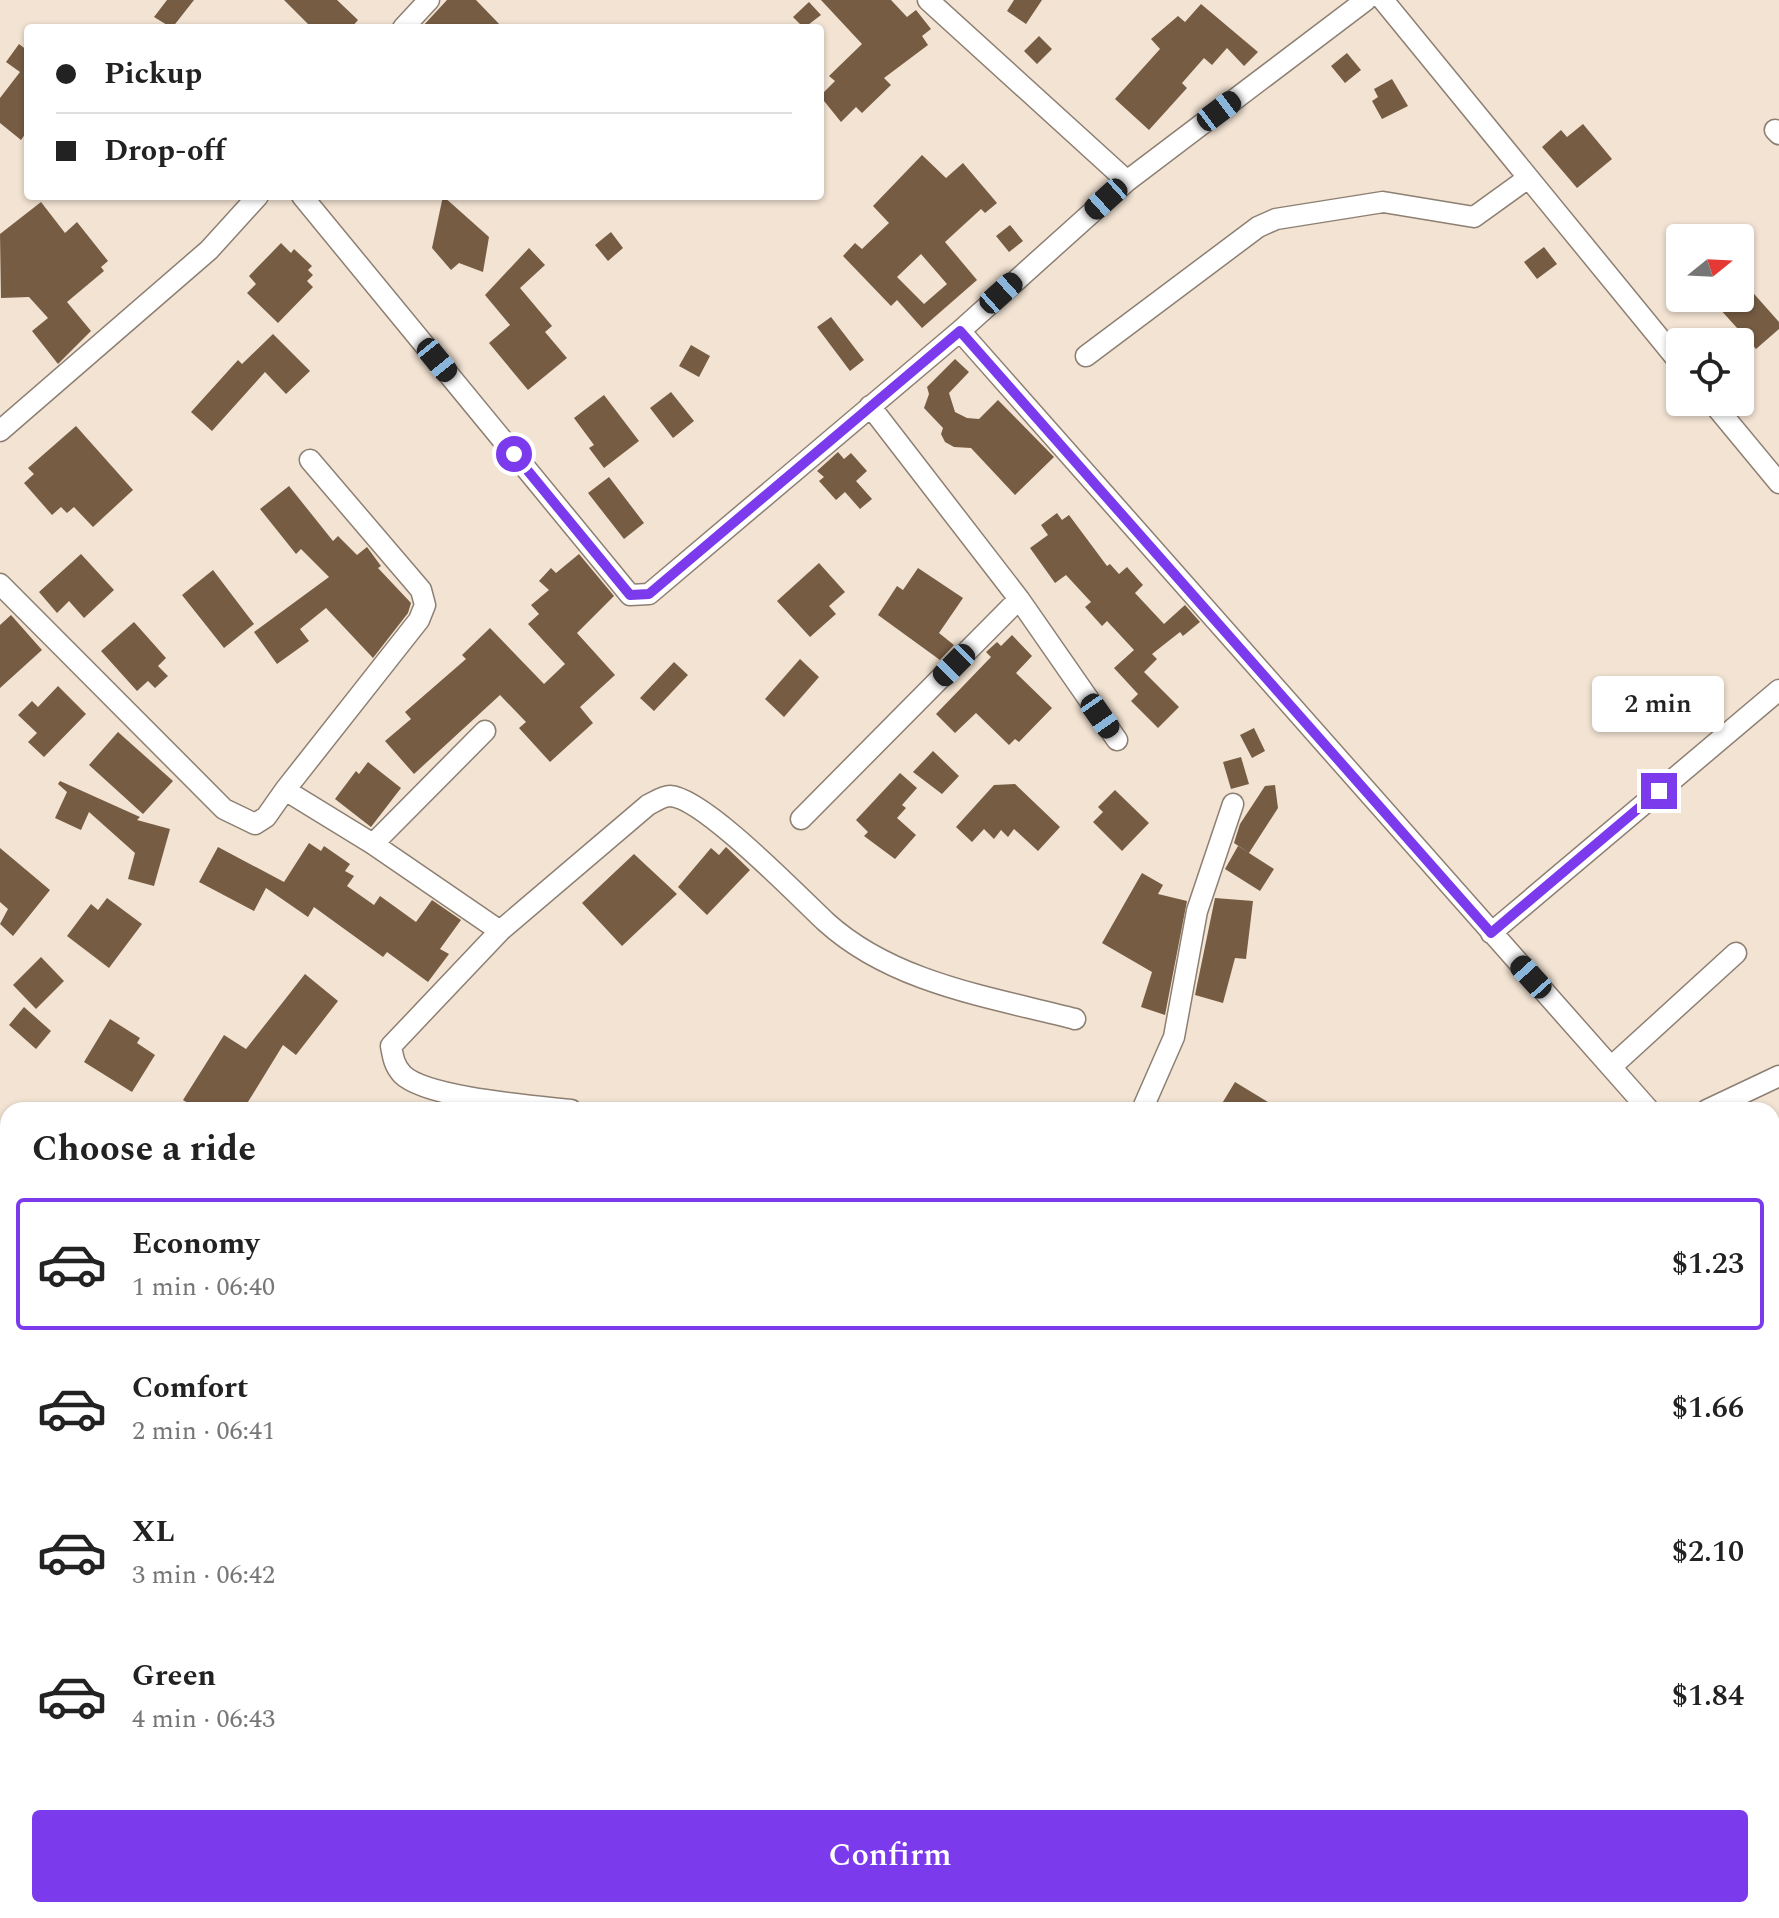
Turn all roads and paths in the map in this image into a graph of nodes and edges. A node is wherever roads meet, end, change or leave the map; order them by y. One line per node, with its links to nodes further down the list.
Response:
1 (429, 0): 5 (street)
2 (928, 0): 7 (street)
3 (1366, 0): 7 (street)
4 (1383, 0): 6 (street)
5 (407, 24)
6 (1528, 178): 11 (street); 12 (street)
7 (1127, 181): 10 (street)
8 (254, 200): 15 (street)
9 (305, 200): 13 (street)
10 (960, 331): 13 (street); 28 (street)
11 (1666, 346)
12 (1086, 356)
13 (870, 406): 19 (street)
14 (1724, 416): 17 (street)
15 (0, 431)
16 (310, 460): 23 (street)
17 (1779, 483)
18 (0, 584): 23 (street)
19 (1019, 599): 22 (street); 25 (street)
20 (1779, 690): 28 (street)
21 (485, 731): 26 (street)
22 (1117, 740)
23 (285, 790): 26 (street)
24 (1233, 804): 34 (street)
25 (801, 819)
26 (373, 844): 27 (street)
27 (500, 931): 30 (street); 33 (street)
28 (1491, 933): 31 (street)
29 (1736, 953): 31 (street)
30 (1075, 1019)
31 (1611, 1067): 35 (street)
32 (1779, 1076): 36 (street)
33 (519, 1102)
34 (1146, 1102)
35 (1642, 1102)
36 (1724, 1102)

